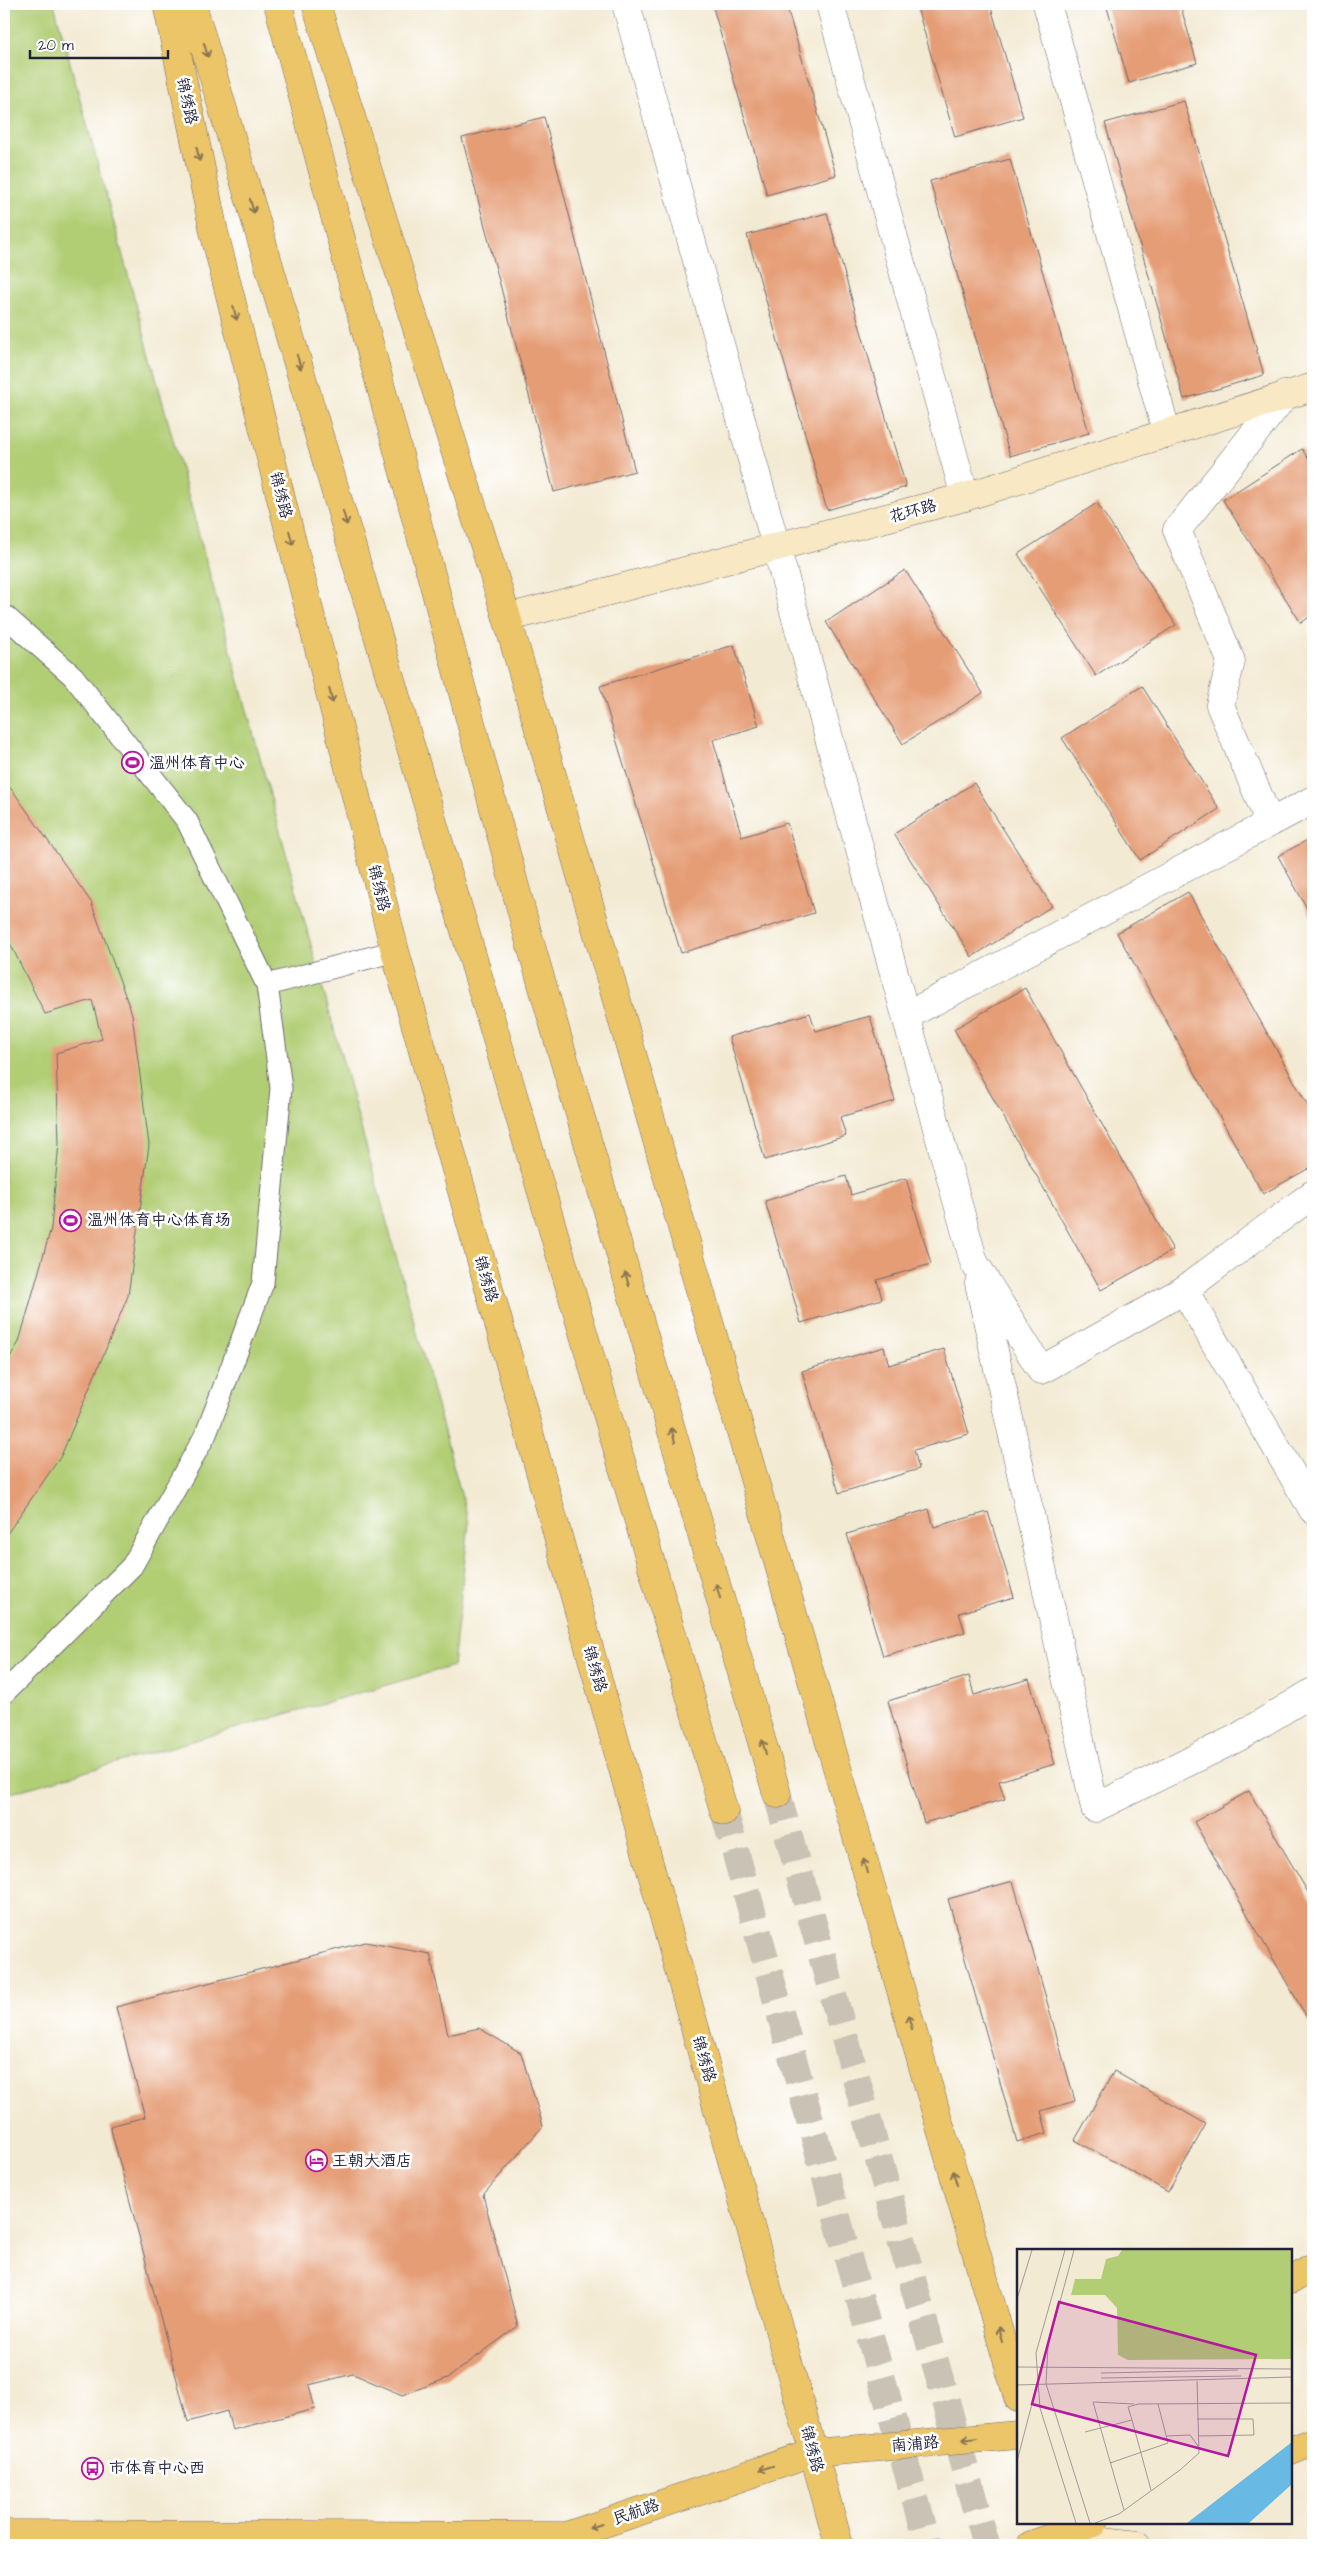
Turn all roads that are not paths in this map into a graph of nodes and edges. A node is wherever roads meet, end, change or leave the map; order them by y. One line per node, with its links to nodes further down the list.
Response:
1 (167, 4): 17 (main road, 锦绣路, one-way to 17)
2 (192, 4): 27 (main road, 锦绣路, one-way to 27)
3 (278, 4): 26 (main road, one-way to 3)
4 (316, 4): 14 (main road)
5 (626, 4): 12 (street)
6 (830, 4): 11 (street)
7 (1047, 4): 10 (street)
8 (1313, 387): 9 (street, 花环路)
9 (1285, 396): 10 (street, 花环路); 16 (street)
10 (1167, 434): 11 (street, 花环路)
11 (965, 497): 12 (street, 花环路)
12 (775, 549): 14 (street, 花环路); 19 (street)
13 (4, 615): 18 (lane)
14 (507, 618): 30 (main road, one-way to 14)
15 (1313, 800): 16 (street)
16 (1270, 824): 19 (street)
17 (395, 951): 18 (lane); 34 (main road, 锦绣路)
18 (267, 985): 25 (lane)
19 (906, 1016): 21 (street)
20 (1313, 1194): 22 (street)
21 (974, 1262): 22 (street); 24 (street)
22 (1184, 1290): 23 (street)
23 (1313, 1510)
24 (1313, 1692)
25 (4, 1693)
26 (777, 1794)
27 (724, 1811)
28 (1313, 2267): 29 (main road)
29 (1292, 2279)
30 (1017, 2395)
31 (1017, 2435): 34 (main road, 南浦路, one-way to 34)
32 (1313, 2442): 33 (main road)
33 (1292, 2450)
34 (813, 2453): 36 (main road, 民航路, one-way to 36); 38 (main road, 锦绣路)
35 (1091, 2524): 37 (main road)
36 (4, 2534)
37 (1059, 2534): 39 (main road); 40 (street)
38 (839, 2545)
39 (1031, 2545)
40 (1138, 2545)

